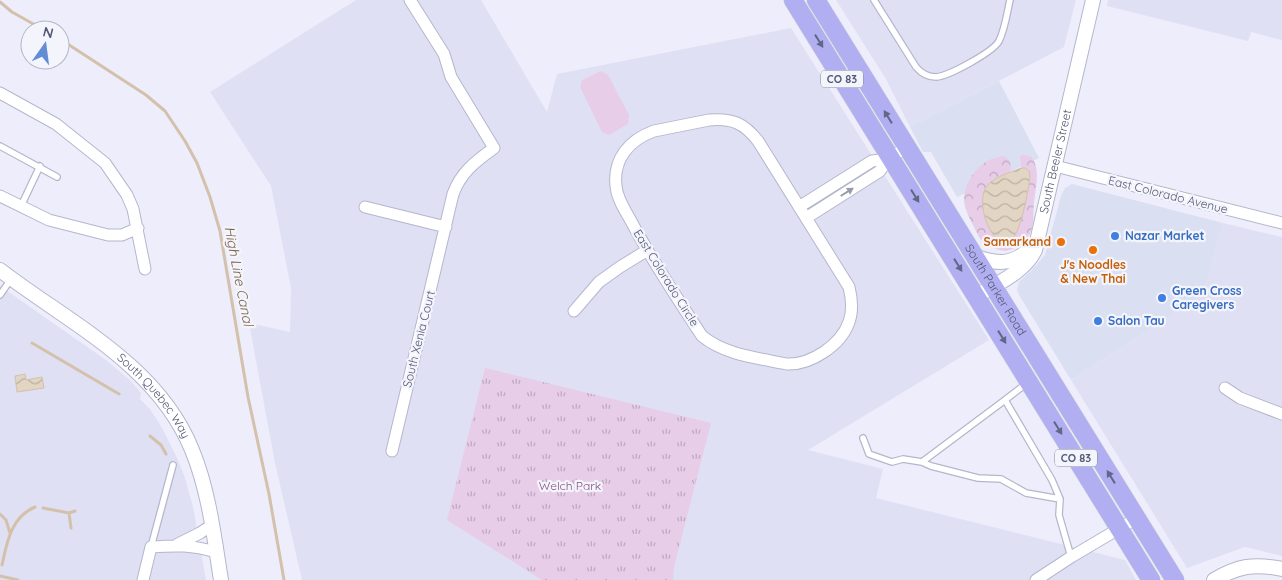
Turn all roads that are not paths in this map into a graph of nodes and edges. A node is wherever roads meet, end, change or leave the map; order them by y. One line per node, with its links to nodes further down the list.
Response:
1 (410, 0): 20 (street, South Xenia Court)
2 (793, 0): 10 (main road, South Parker Road / CO 83, one-way to 10)
3 (816, 0): 9 (main road, South Parker Road / CO 83, one-way to 3)
4 (874, 0): 5 (lane)
5 (1010, 0)
6 (1093, 0): 12 (street, South Beeler Street)
7 (0, 93): 21 (street)
8 (0, 146): 11 (lane)
9 (907, 146): 10 (street); 24 (main road, South Parker Road / CO 83)
10 (889, 158): 17 (street); 18 (street, one-way to 10); 29 (main road, South Parker Road / CO 83, one-way to 29)
11 (40, 166): 13 (lane); 15 (lane)
12 (1055, 166): 19 (street, East Colorado Avenue); 22 (street, South Beeler Street)
13 (57, 177)
14 (0, 196): 15 (street)
15 (21, 206): 21 (street)
16 (365, 207): 20 (street)
17 (799, 207): 18 (street, East Colorado Circle); 23 (street, East Colorado Circle)
18 (806, 218): 23 (street, East Colorado Circle)
19 (1282, 223)
20 (446, 227): 36 (street, South Xenia Court)
21 (138, 228): 25 (street)
22 (1040, 229): 24 (street); 27 (street, South Beeler Street)
23 (646, 251): 30 (street)
24 (974, 256): 27 (main road, South Parker Road / CO 83)
25 (145, 269)
26 (6, 274): 28 (lane); 41 (street, South Quebec Way)
27 (993, 286): 29 (street, South Beeler Street); 40 (main road, South Parker Road / CO 83, one-way to 27)
28 (0, 295)
29 (976, 296): 31 (main road, South Parker Road / CO 83, one-way to 31)
30 (574, 310)
31 (1029, 381): 33 (lane); 42 (main road, South Parker Road / CO 83, one-way to 42)
32 (1225, 388): 34 (street)
33 (1005, 400): 37 (lane); 39 (lane)
34 (1282, 414)
35 (863, 438): 37 (lane)
36 (392, 451)
37 (922, 462): 39 (lane)
38 (173, 465): 44 (lane)
39 (1060, 499): 46 (lane)
40 (1137, 518): 42 (street); 52 (main road, South Parker Road / CO 83)
41 (212, 525): 43 (street); 45 (street, South Quebec Way)
42 (1120, 528): 46 (street); 51 (main road, South Parker Road / CO 83)
43 (176, 544): 44 (street); 45 (street)
44 (151, 547): 48 (street)
45 (216, 552): 49 (street, South Quebec Way)
46 (1071, 557): 50 (street)
47 (1281, 565): 53 (street)
48 (143, 580)
49 (221, 580)
50 (1036, 580)
51 (1151, 580)
52 (1175, 580)
53 (1214, 580)

